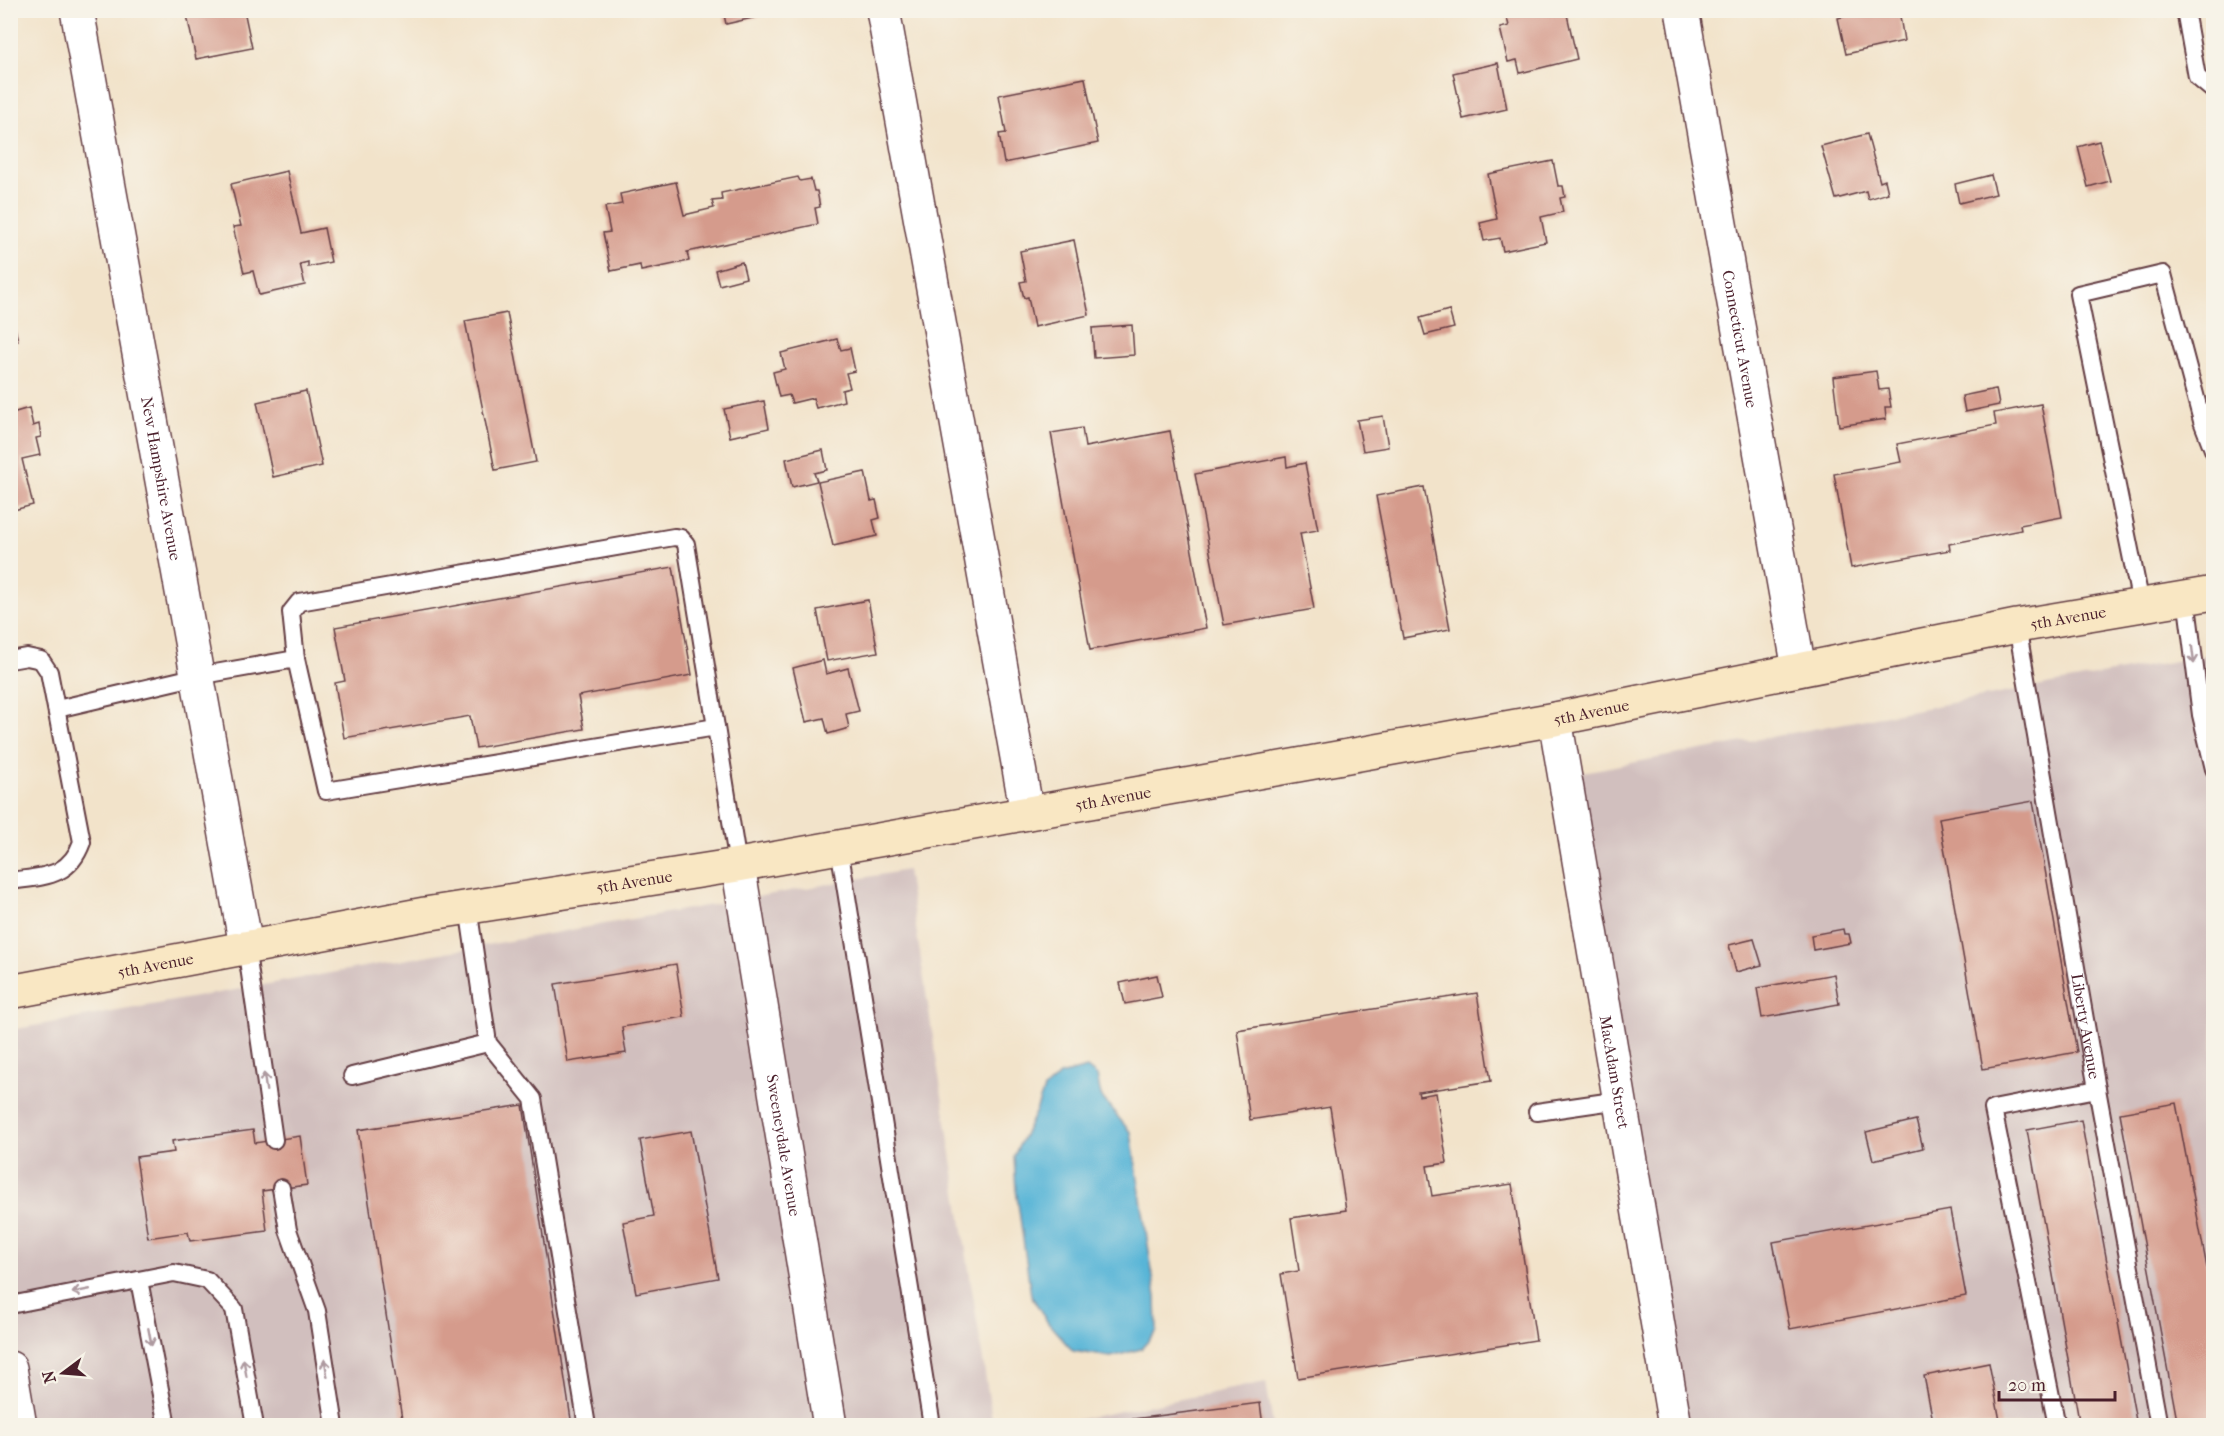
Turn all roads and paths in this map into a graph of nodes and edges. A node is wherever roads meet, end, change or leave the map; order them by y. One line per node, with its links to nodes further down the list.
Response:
1 (77, 10): 13 (street, New Hampshire Avenue)
2 (883, 10): 18 (street)
3 (1682, 10): 12 (street, Connecticut Avenue)
4 (2185, 10): 5 (lane)
5 (2214, 91)
6 (2214, 452): 8 (lane)
7 (2200, 595): 8 (main road, 5th Avenue); 17 (lane, one-way to 17)
8 (2141, 604): 9 (main road, 5th Avenue)
9 (2017, 626): 12 (main road, 5th Avenue); 27 (lane, Liberty Avenue)
10 (296, 659): 13 (lane); 16 (lane); 16 (lane)
11 (10, 660): 14 (lane)
12 (1800, 669): 15 (main road, 5th Avenue)
13 (198, 676): 14 (lane); 23 (street, New Hampshire Avenue)
14 (57, 709): 21 (lane)
15 (1555, 719): 18 (main road, 5th Avenue); 28 (street, MacAdam Street)
16 (716, 727): 20 (lane)
17 (2214, 769)
18 (1027, 813): 19 (main road, 5th Avenue)
19 (839, 847): 20 (main road, 5th Avenue); 41 (lane)
20 (738, 865): 22 (main road, 5th Avenue); 40 (street, Sweeneydale Avenue)
21 (10, 881)
22 (468, 907): 23 (main road, 5th Avenue); 25 (lane)
23 (246, 946): 24 (main road, 5th Avenue); 30 (lane, one-way to 23)
24 (10, 992)
25 (488, 1043): 26 (lane); 39 (lane)
26 (352, 1076)
27 (2097, 1089): 43 (lane); 44 (lane, Liberty Avenue)
28 (1620, 1100): 29 (lane); 42 (street, MacAdam Street)
29 (1537, 1112)
30 (274, 1140)
31 (281, 1188): 38 (lane, one-way to 31)
32 (139, 1280): 33 (lane, one-way to 33); 36 (lane, one-way to 36); 37 (lane, one-way to 32)
33 (10, 1305)
34 (10, 1368): 35 (street)
35 (17, 1423)
36 (167, 1425)
37 (255, 1425)
38 (335, 1425)
39 (587, 1425)
40 (830, 1425)
41 (932, 1425)
42 (1675, 1425)
43 (2057, 1425)
44 (2159, 1425)

